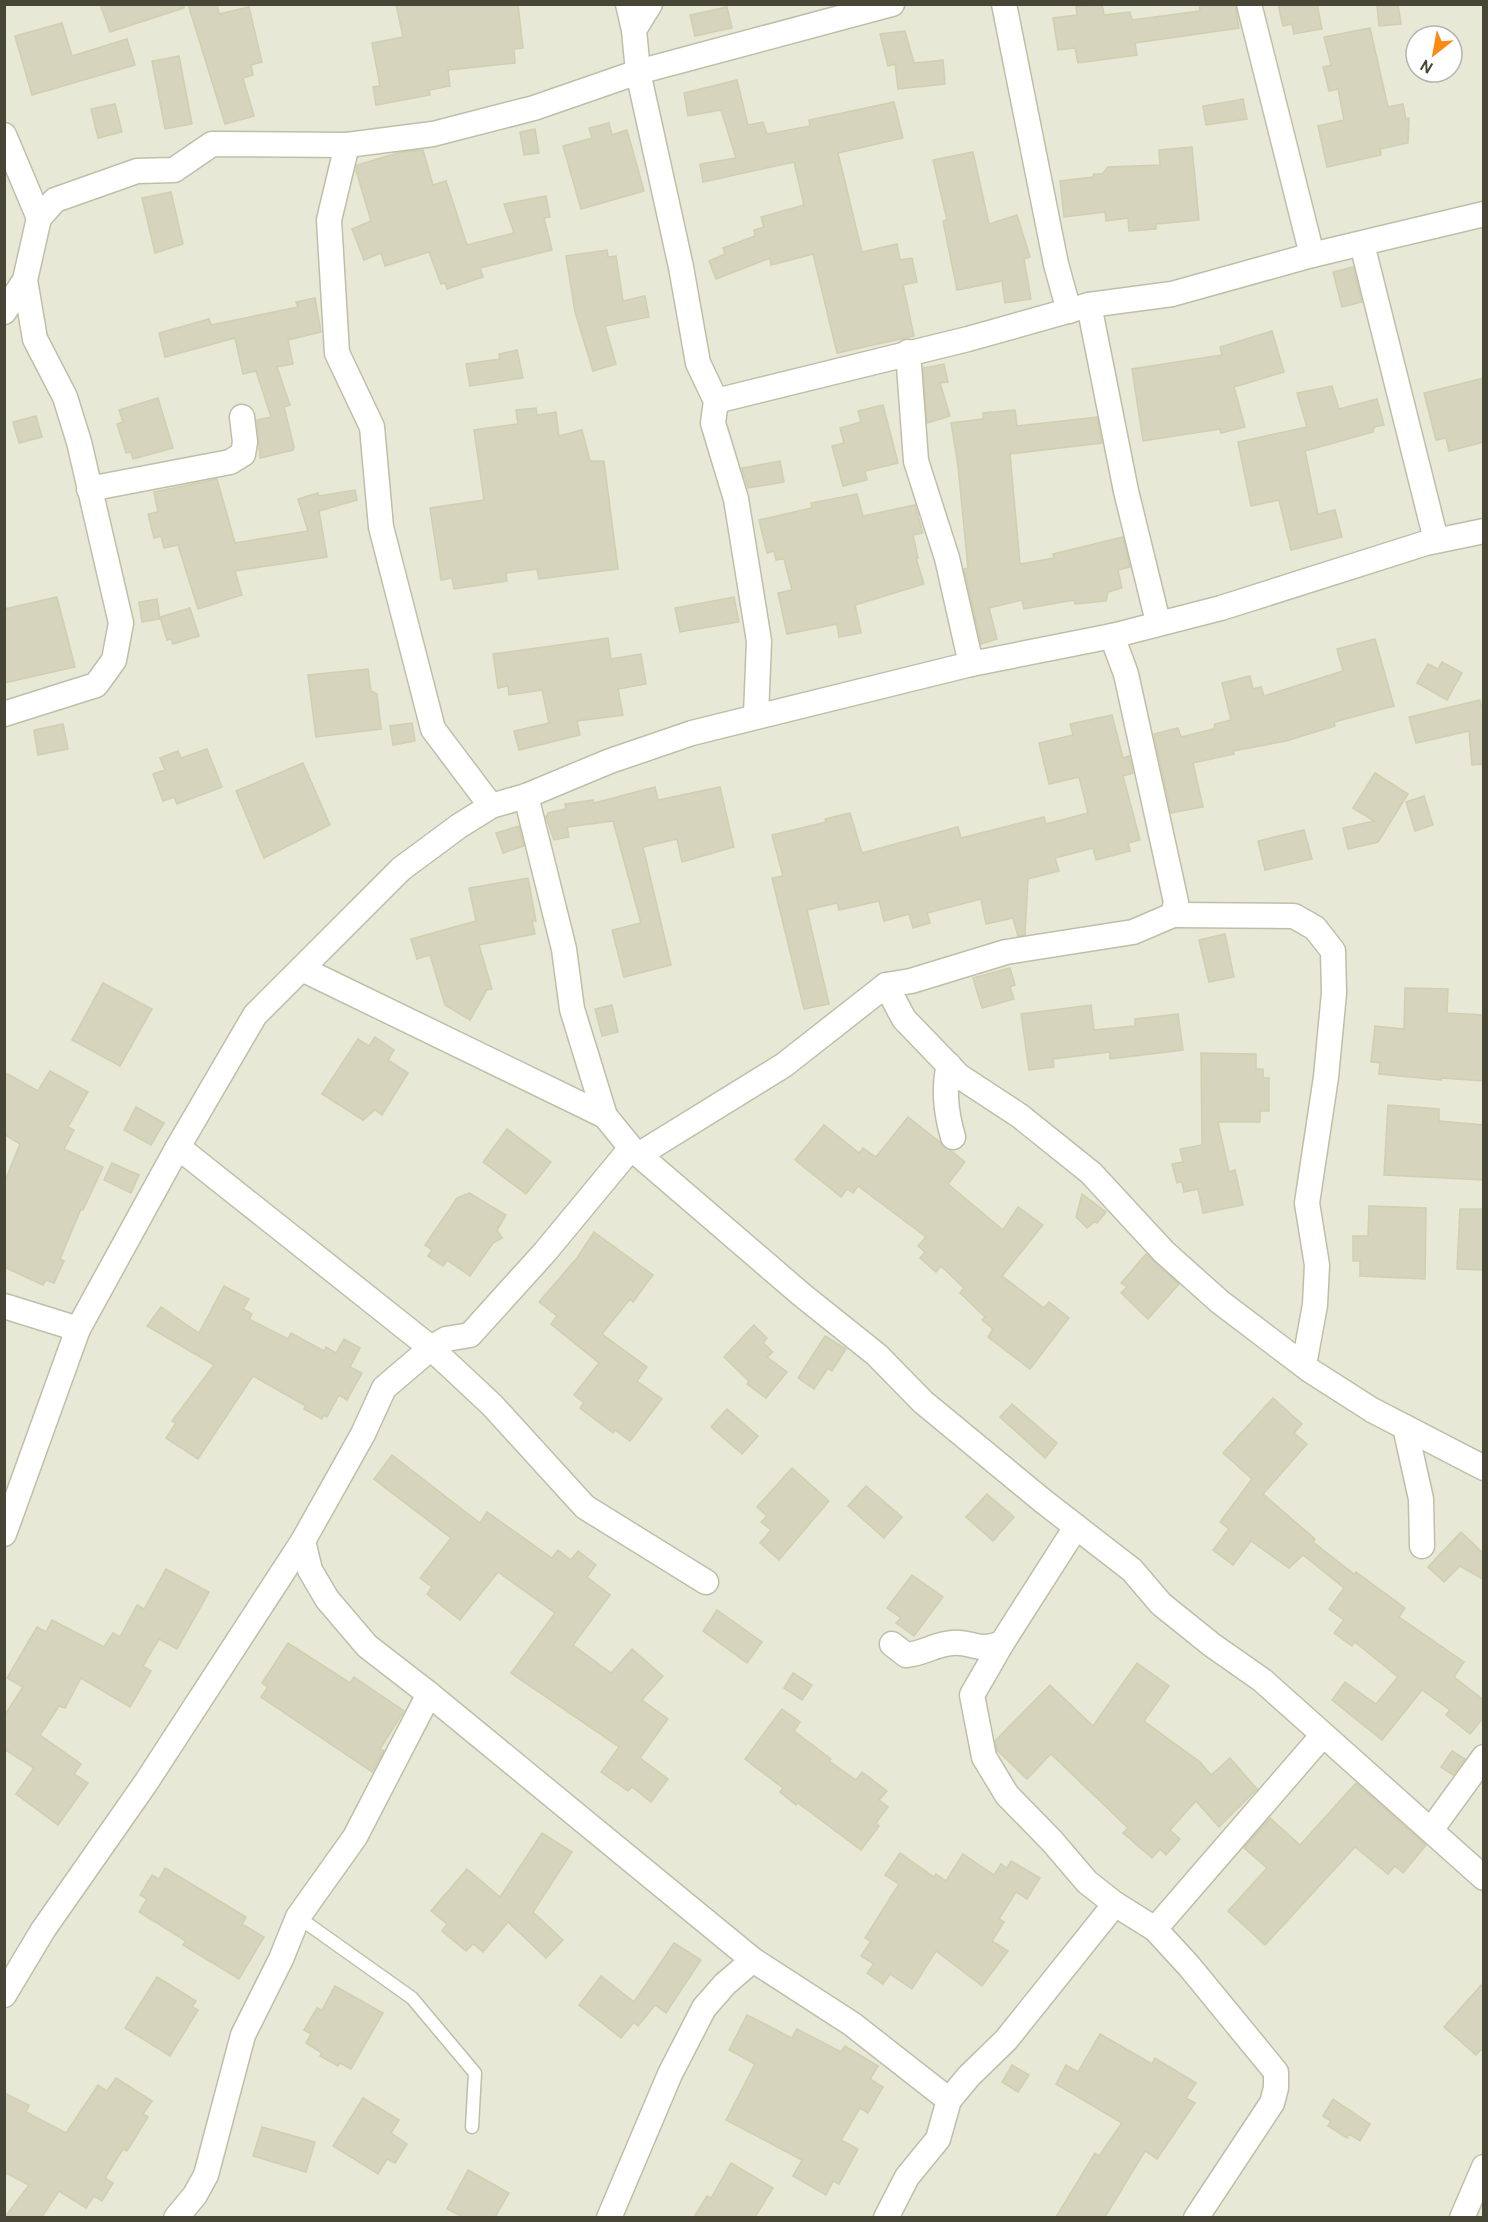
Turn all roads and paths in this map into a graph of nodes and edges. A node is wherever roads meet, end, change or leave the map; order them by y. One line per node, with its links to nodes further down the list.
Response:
1 (628, 4): 7 (street)
2 (650, 4): 7 (street)
3 (892, 4): 6 (street)
4 (1004, 4): 16 (street)
5 (1249, 4): 14 (street)
6 (866, 8): 8 (street)
7 (634, 30): 8 (street)
8 (638, 72): 10 (street); 19 (street)
9 (4, 135): 12 (street)
10 (347, 145): 12 (street); 30 (street)
11 (1484, 214): 13 (street)
12 (39, 218): 15 (street)
13 (1362, 244): 14 (street); 23 (street)
14 (1312, 255): 16 (street)
15 (26, 280): 17 (street); 21 (street)
16 (1079, 308): 18 (street); 24 (street)
17 (4, 312)
18 (908, 352): 19 (street); 26 (street)
19 (716, 401): 28 (street)
20 (242, 417): 21 (street)
21 (89, 489): 27 (street)
22 (1484, 531): 23 (street)
23 (1436, 540): 24 (street)
24 (1158, 622): 25 (street)
25 (1112, 636): 26 (street); 31 (street)
26 (971, 664): 28 (street)
27 (4, 714)
28 (756, 715): 29 (street)
29 (526, 796): 30 (street); 35 (street)
30 (491, 806): 32 (street)
31 (1173, 915): 33 (street); 42 (street)
32 (302, 969): 35 (street); 37 (street)
33 (886, 985): 34 (street); 38 (street)
34 (949, 1065): 36 (street); 42 (street)
35 (605, 1116): 38 (street)
36 (953, 1137)
37 (178, 1147): 40 (street); 41 (street)
38 (636, 1151): 41 (street); 45 (street)
39 (4, 1306): 40 (street)
40 (78, 1329): 46 (street)
41 (431, 1348): 47 (street); 49 (street)
42 (1304, 1365): 43 (street)
43 (1405, 1427): 44 (street); 48 (street)
44 (1484, 1468)
45 (1076, 1527): 50 (street); 53 (street)
46 (4, 1534)
47 (303, 1541): 52 (street); 61 (street)
48 (1422, 1546)
49 (706, 1582)
50 (1002, 1643): 51 (street); 57 (street)
51 (892, 1644)
52 (429, 1694): 58 (street); 60 (street)
53 (1322, 1736): 55 (street); 59 (street)
54 (1484, 1757): 55 (street)
55 (1431, 1830): 56 (street)
56 (1484, 1878)
57 (1115, 1904): 59 (street); 62 (street)
58 (298, 1917): 63 (lane); 65 (street)
59 (1155, 1929): 68 (street)
60 (753, 1960): 62 (street); 66 (street)
61 (4, 1995)
62 (949, 2100): 67 (street)
63 (472, 2127)
64 (1484, 2167): 69 (street)
65 (176, 2217)
66 (609, 2217)
67 (886, 2217)
68 (1196, 2217)
69 (1462, 2217)

